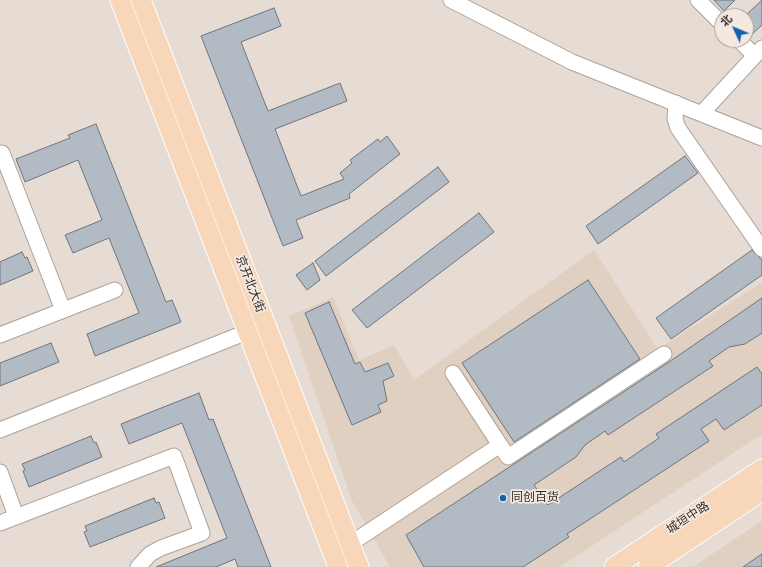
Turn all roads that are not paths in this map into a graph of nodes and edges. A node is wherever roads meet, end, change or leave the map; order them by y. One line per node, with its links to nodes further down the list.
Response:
1 (120, 0): 14 (main road, 京开北大街)
2 (141, 0): 25 (main road, 京开北大街)
3 (452, 0): 7 (street)
4 (698, 0): 5 (street)
5 (714, 16)
6 (758, 52): 8 (street)
7 (676, 103): 8 (street); 11 (street)
8 (702, 113): 9 (street)
9 (762, 138)
10 (0, 154): 13 (street)
11 (762, 249)
12 (115, 290): 13 (street)
13 (63, 310): 15 (street)
14 (248, 332): 18 (street); 27 (main road, 京开北大街)
15 (0, 335)
16 (664, 354): 19 (street)
17 (453, 373): 19 (street)
18 (0, 430)
19 (500, 445): 25 (street)
20 (762, 469): 29 (main road, 城垣中路)
21 (0, 472): 23 (street)
22 (762, 491): 30 (main road, 城垣中路)
23 (16, 516): 24 (street); 26 (street)
24 (0, 522)
25 (350, 544): 28 (main road, 京开北大街)
26 (138, 567)
27 (338, 567)
28 (359, 567)
29 (614, 567)
30 (648, 567)

